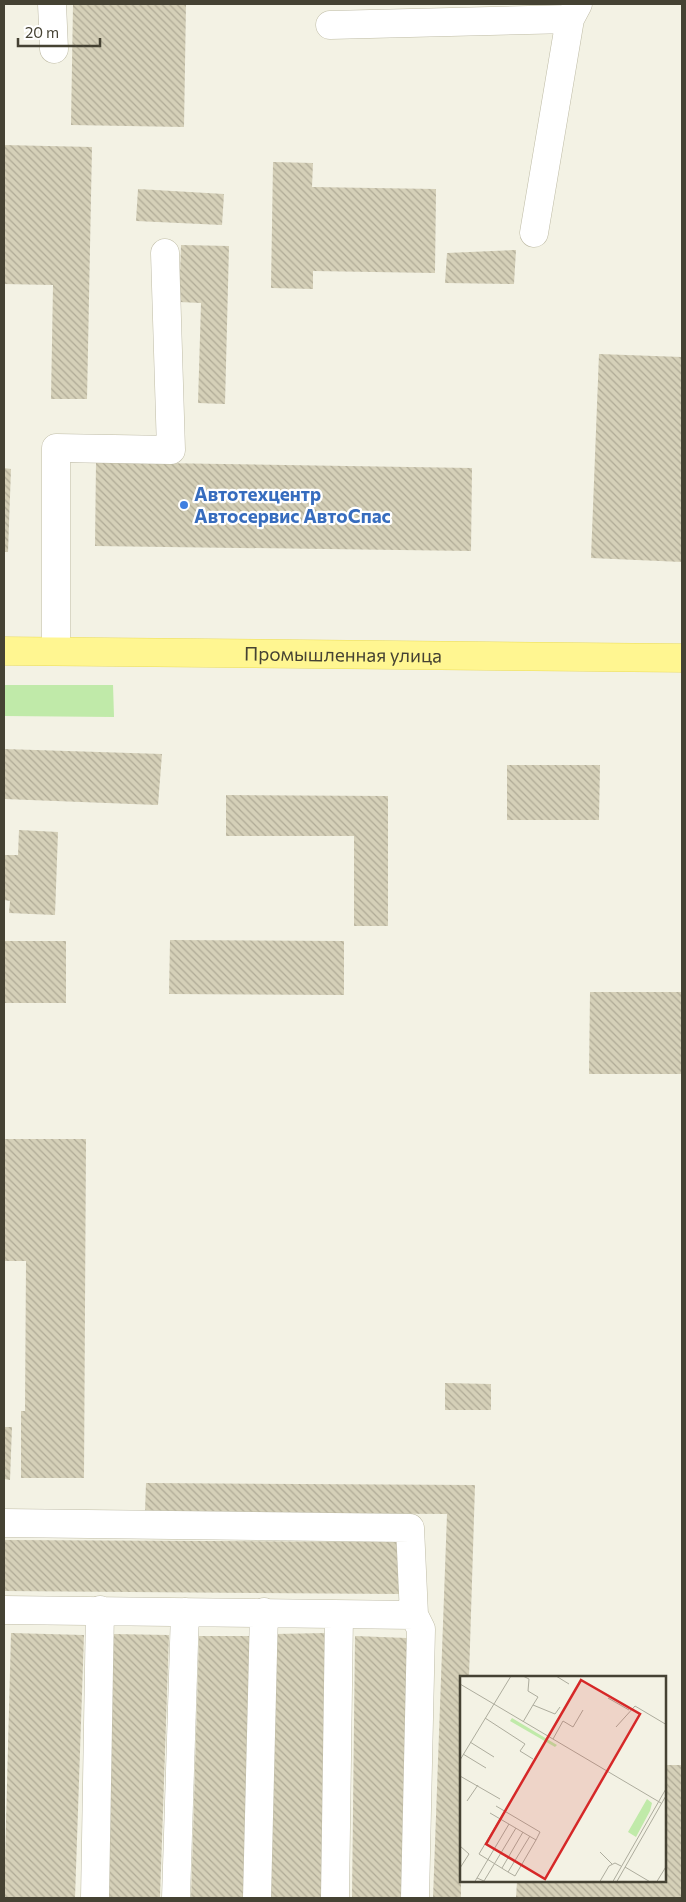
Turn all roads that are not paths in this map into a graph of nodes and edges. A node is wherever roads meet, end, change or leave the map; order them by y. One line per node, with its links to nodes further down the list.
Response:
1 (52, 4): 4 (lane)
2 (574, 11): 3 (lane); 5 (lane)
3 (330, 25)
4 (54, 49)
5 (534, 233)
6 (165, 253): 8 (lane)
7 (4, 651): 8 (main road, Промышленная улица)
8 (56, 651): 9 (main road, Промышленная улица)
9 (682, 658)
10 (4, 1523): 16 (lane)
11 (4, 1610): 12 (lane)
12 (100, 1610): 13 (lane); 17 (lane)
13 (185, 1612): 14 (lane); 18 (lane)
14 (264, 1612): 15 (lane); 19 (lane)
15 (340, 1615): 16 (lane); 20 (lane)
16 (414, 1615): 21 (lane)
17 (94, 1898)
18 (176, 1898)
19 (257, 1898)
20 (335, 1898)
21 (415, 1898)

